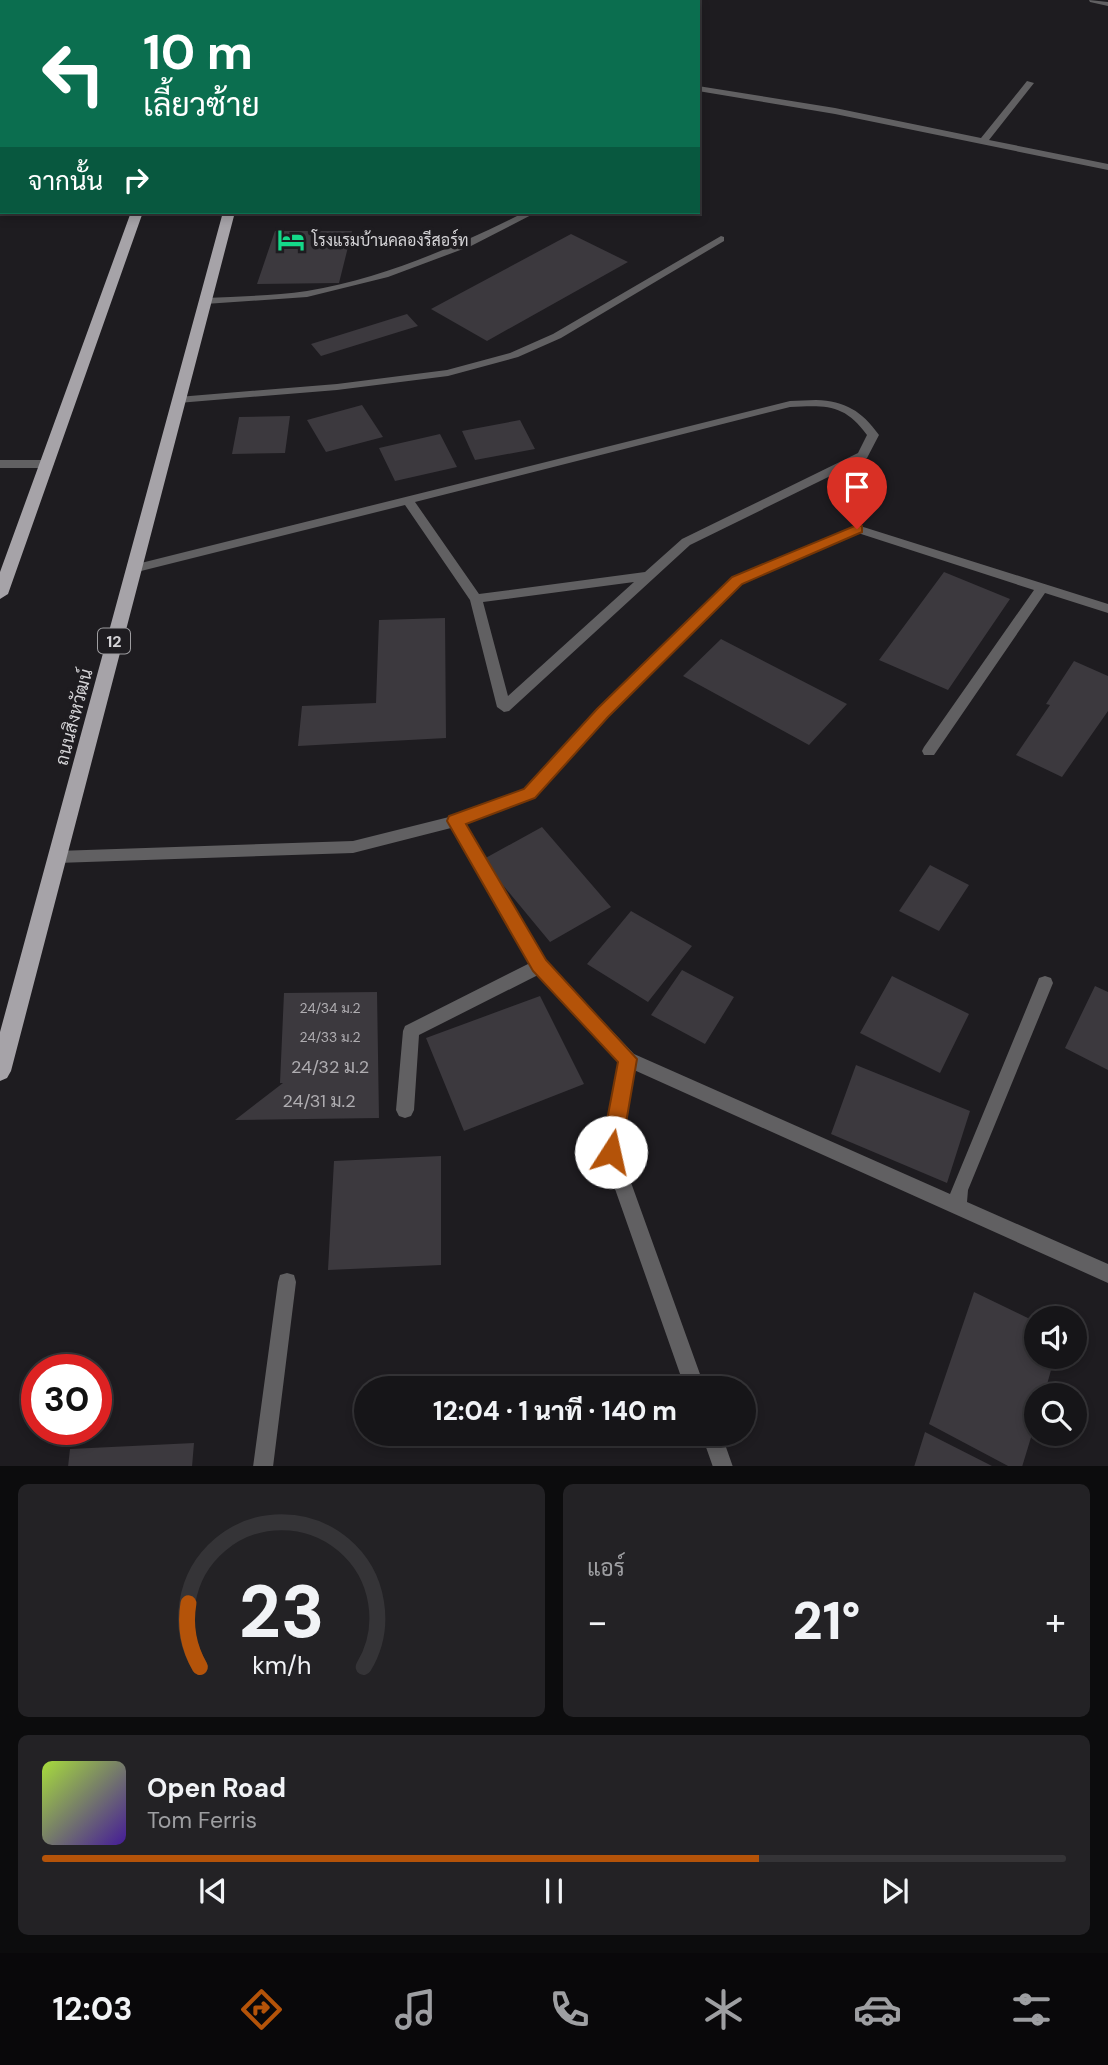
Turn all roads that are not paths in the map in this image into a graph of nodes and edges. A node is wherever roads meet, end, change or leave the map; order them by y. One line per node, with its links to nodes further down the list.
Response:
1 (1093, 0): 2 (street)
2 (1108, 4)
3 (1030, 83): 5 (street)
4 (700, 88): 5 (street)
5 (984, 141): 6 (street)
6 (1108, 167)
7 (136, 214): 14 (main road)
8 (228, 214): 11 (main road, ถนนสิงหวัฒน์ / 12)
9 (528, 214): 11 (street)
10 (721, 239): 12 (street)
11 (205, 301): 12 (main road, ถนนสิงหวัฒน์ / 12)
12 (178, 400): 16 (main road, ถนนสิงหวัฒน์ / 12)
13 (0, 464): 14 (street)
14 (48, 464): 19 (main road)
15 (408, 500): 16 (street); 17 (street); 20 (street)
16 (133, 569): 24 (main road, ถนนสิงหวัฒน์ / 12)
17 (649, 576): 20 (street); 20 (street)
18 (1042, 588): 21 (street); 22 (street); 23 (street)
19 (0, 594)
20 (476, 599)
21 (1108, 609)
22 (929, 751)
23 (455, 821): 24 (street); 25 (street)
24 (57, 857): 28 (main road, ถนนสิงหวัฒน์ / 12)
25 (540, 966): 27 (street); 29 (street)
26 (1045, 983): 30 (street)
27 (628, 1059): 30 (street); 33 (street)
28 (0, 1070)
29 (405, 1110)
30 (957, 1207): 31 (street)
31 (1108, 1274)
32 (287, 1282): 35 (street)
33 (691, 1376)
34 (716, 1446): 36 (street)
35 (264, 1466)
36 (723, 1466)

